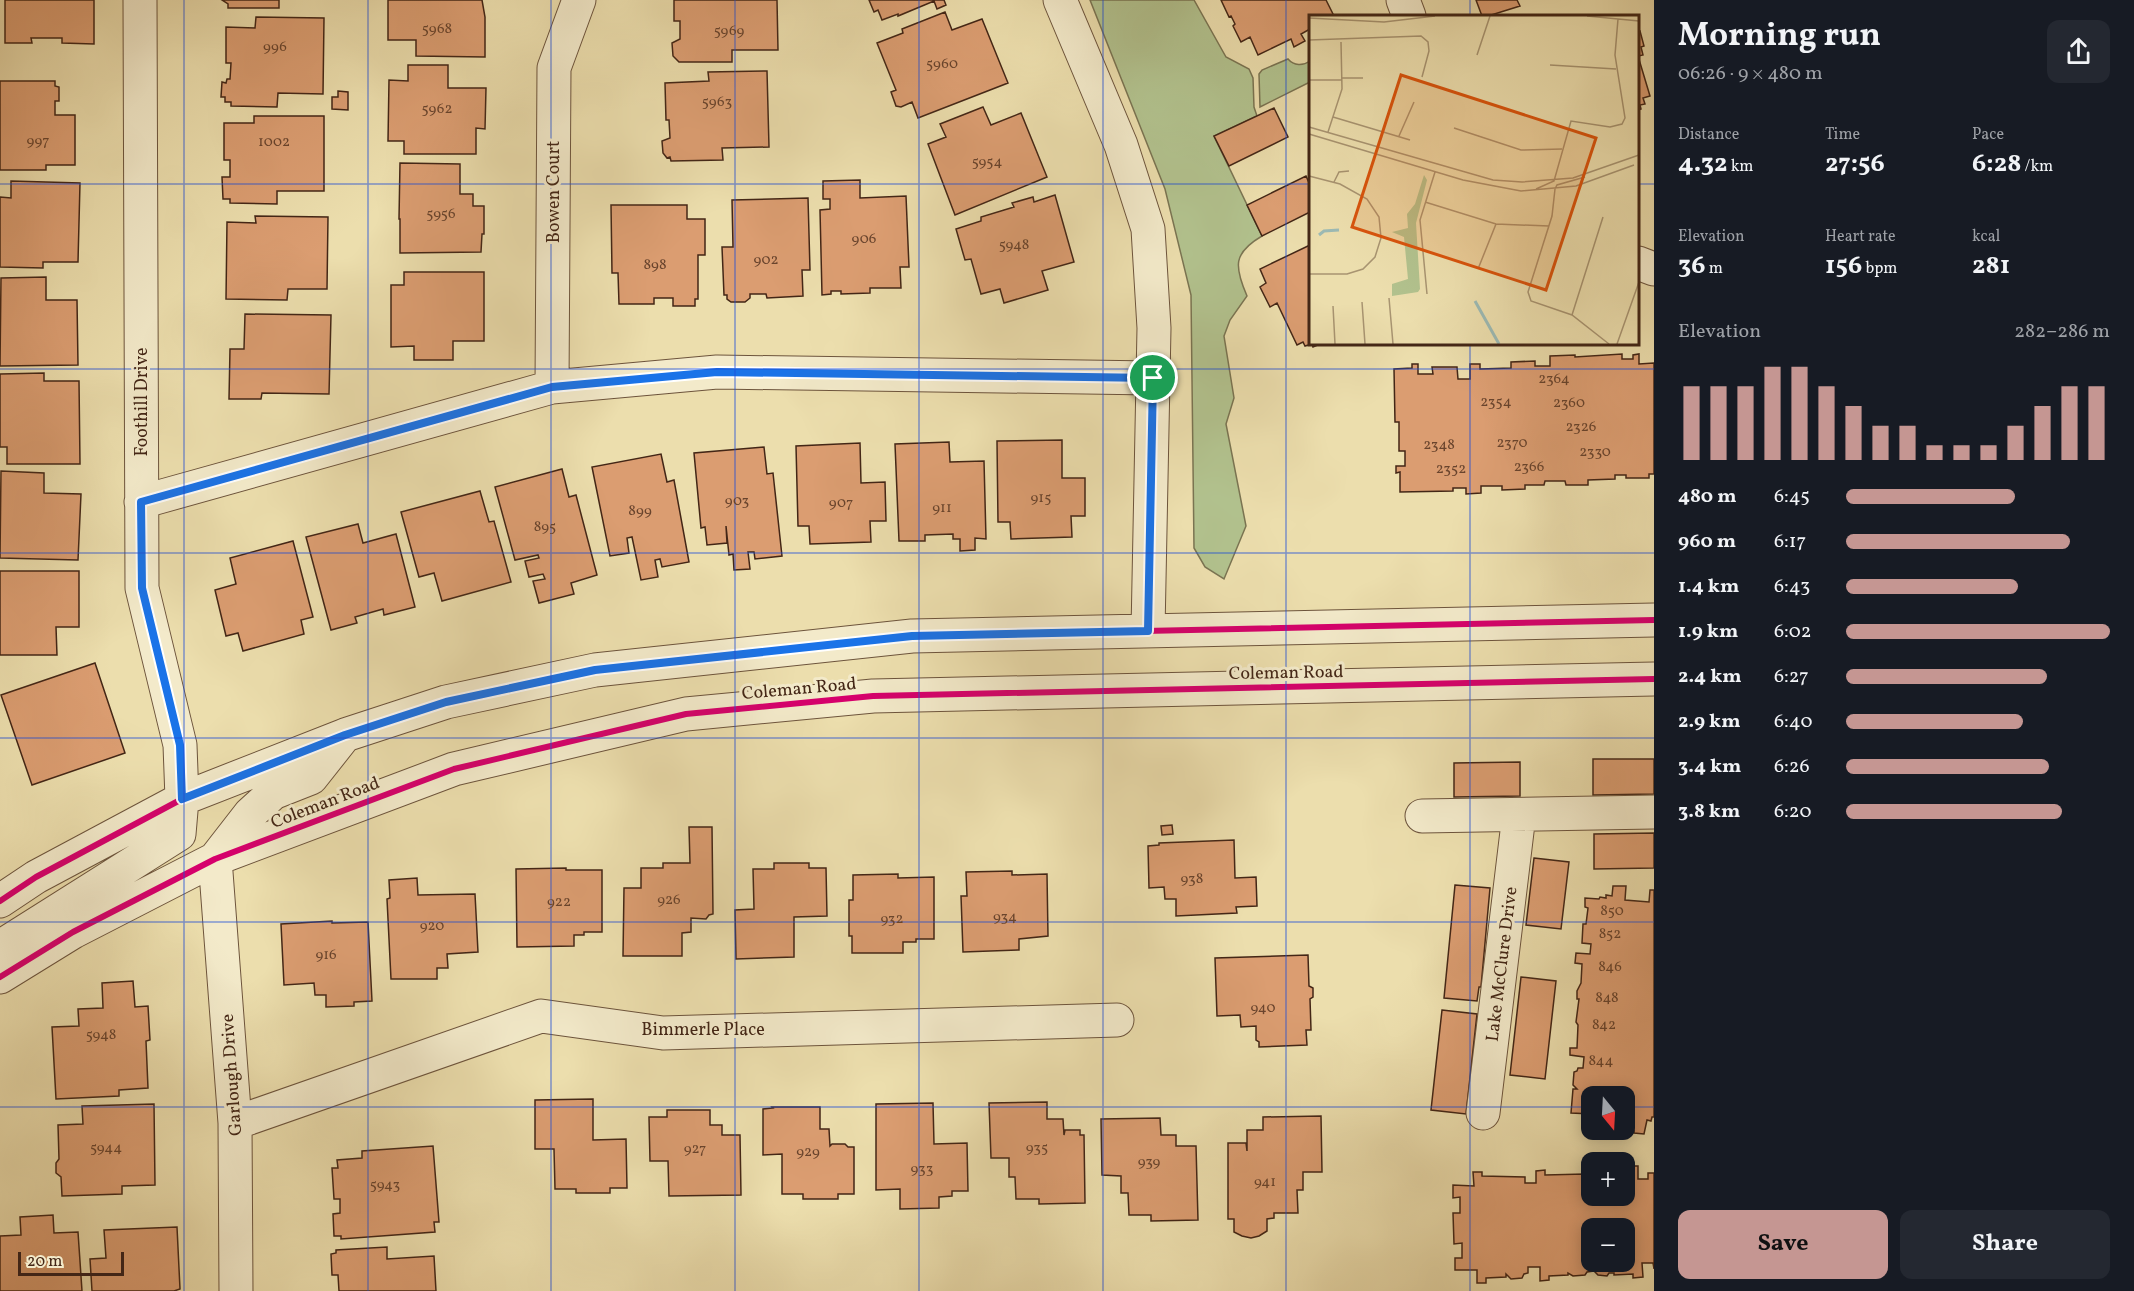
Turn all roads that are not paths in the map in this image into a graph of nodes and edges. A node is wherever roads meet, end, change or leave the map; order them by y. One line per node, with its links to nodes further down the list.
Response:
1 (140, 0): 10 (street, Foothill Drive)
2 (579, 0): 9 (street, Bowen Court)
3 (1060, 0): 8 (street)
4 (1403, 0): 5 (street)
5 (1409, 15)
6 (1639, 263): 7 (street)
7 (1654, 269)
8 (1153, 378): 9 (street); 12 (street)
9 (552, 387): 10 (street)
10 (141, 502): 15 (street, Foothill Drive)
11 (1654, 620): 12 (street)
12 (1148, 631): 14 (street)
13 (1654, 679): 19 (street, Coleman Road)
14 (345, 735): 15 (street); 19 (street)
15 (182, 799): 20 (street); 21 (street, Foothill Drive)
16 (1654, 812): 17 (street)
17 (1519, 815): 18 (street); 24 (street, Lake McClure Drive)
18 (1422, 816)
19 (215, 859): 22 (street, Coleman Road); 25 (street, Garlough Drive)
20 (0, 901)
21 (0, 950)
22 (0, 977)
23 (1117, 1020): 25 (street, Bimmerle Place)
24 (1484, 1113)
25 (236, 1123): 26 (street, Garlough Drive)
26 (237, 1291)

